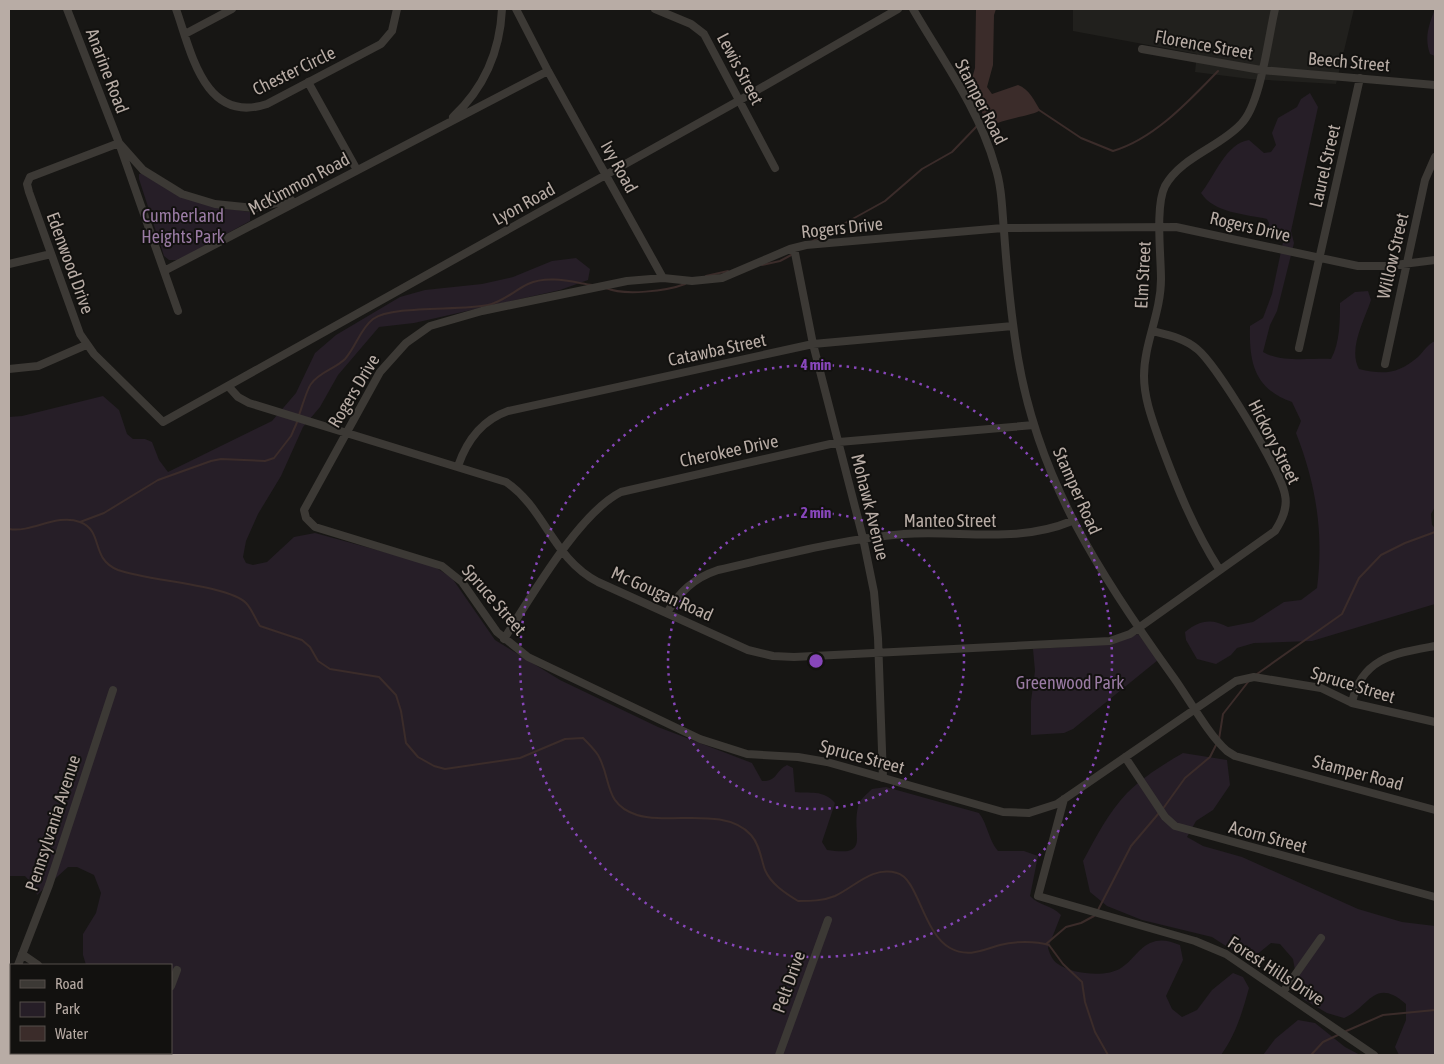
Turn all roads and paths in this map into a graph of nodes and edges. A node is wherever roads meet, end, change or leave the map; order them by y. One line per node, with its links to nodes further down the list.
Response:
1 (67, 9): 20 (street, Anarine Road)
2 (176, 9): 11 (street, Chester Circle)
3 (232, 9): 11 (street)
4 (397, 9): 16 (street, Chester Circle)
5 (502, 9): 19 (street, McKimmon Road)
6 (516, 9): 14 (street)
7 (655, 9): 18 (street, Lewis Street)
8 (898, 9): 18 (street, Lyon Road)
9 (913, 9): 27 (street, Stamper Road)
10 (1275, 9): 13 (street, Elm Street)
11 (185, 34): 16 (street, Chester Circle)
12 (1142, 49): 13 (street, Florence Street)
13 (1261, 70): 15 (street, Beech Street); 26 (street, Elm Street)
14 (548, 71): 19 (street, McKimmon Road); 24 (street, Ivy Road)
15 (1360, 78): 17 (street, Beech Street); 30 (street, Laurel Street)
16 (308, 82): 23 (street)
17 (1435, 85)
18 (740, 100): 22 (street, Lewis Street); 24 (street, Lyon Road)
19 (448, 122): 23 (street, McKimmon Road)
20 (119, 143): 25 (street, Anarine Road); 29 (street, Edenwood Drive); 34 (street, Anarine Road)
21 (1435, 157): 32 (street, Willow Street)
22 (775, 168)
23 (357, 170): 25 (street, McKimmon Road)
24 (606, 175): 35 (street, Ivy Road); 44 (street, Lyon Road)
25 (306, 196): 34 (street, McKimmon Road)
26 (1161, 227): 27 (street, Rogers Drive); 30 (street, Rogers Drive); 38 (street, Elm Street)
27 (1003, 228): 28 (street, Rogers Drive); 37 (street, Stamper Road)
28 (794, 248): 35 (street, Rogers Drive); 39 (street, Mohawk Avenue)
29 (51, 254): 33 (street); 40 (street, Edenwood Drive)
30 (1320, 259): 32 (street, Rogers Drive); 41 (street, Laurel Street)
31 (1435, 260): 32 (street, Rogers Drive)
32 (1407, 263): 42 (street, Willow Street)
33 (9, 264)
34 (164, 271): 36 (street, Anarine Road)
35 (663, 278): 47 (street, Rogers Drive)
36 (178, 311)
37 (1013, 326): 39 (street, Catawba Street); 46 (street, Stamper Road)
38 (1152, 331): 54 (street, Elm Street); 54 (street, Hickory Street)
39 (813, 344): 48 (street, Mohawk Avenue); 49 (street, Catawba Street)
40 (86, 345): 43 (street); 45 (street, Edenwood Drive)
41 (1300, 348)
42 (1385, 364)
43 (9, 370)
44 (229, 387): 45 (street, Lyon Road); 47 (street, Mc Gougan Road)
45 (163, 422)
46 (1034, 425): 48 (street, Cherokee Drive); 51 (street, Stamper Road)
47 (346, 432): 49 (street, Mc Gougan Road); 50 (street, Rogers Drive)
48 (839, 442): 52 (street, Mohawk Avenue); 53 (street, Cherokee Drive)
49 (458, 466): 53 (street, Mc Gougan Road)
50 (305, 514): 57 (street, Spruce Street)
51 (1072, 522): 52 (street, Manteo Street); 56 (street, Stamper Road)
52 (863, 538): 55 (street, Manteo Street); 59 (street, Mohawk Avenue)
53 (562, 553): 55 (street, Mc Gougan Road); 57 (street, Cherokee Drive)
54 (1219, 569): 56 (street, Hickory Street)
55 (667, 613): 59 (street, Mc Gougan Road)
56 (1138, 628): 59 (street, Mc Gougan Road); 62 (street, Stamper Road)
57 (504, 639): 65 (street, Spruce Street)
58 (1435, 646): 61 (street)
59 (878, 652): 65 (street, Mohawk Avenue)
60 (113, 690): 71 (street, Pennsylvania Avenue)
61 (1352, 703): 62 (street, Spruce Street); 63 (street, Spruce Street)
62 (1196, 709): 64 (street, Spruce Street); 67 (street, Stamper Road)
63 (1435, 722)
64 (1125, 758): 66 (street, Spruce Street); 68 (street, Acorn Street)
65 (883, 778): 66 (street, Spruce Street)
66 (1064, 799): 76 (street, Forest Hills Drive)
67 (1435, 810)
68 (1435, 897)
69 (828, 920): 77 (street, Pelt Drive)
70 (1321, 938): 76 (street)
71 (22, 954): 72 (street, Pennsylvania Avenue); 73 (street)
72 (18, 964)
73 (37, 964)
74 (177, 970): 75 (street)
75 (172, 983)
76 (1283, 992): 78 (street, Forest Hills Drive)
77 (779, 1055)
78 (1374, 1055)

